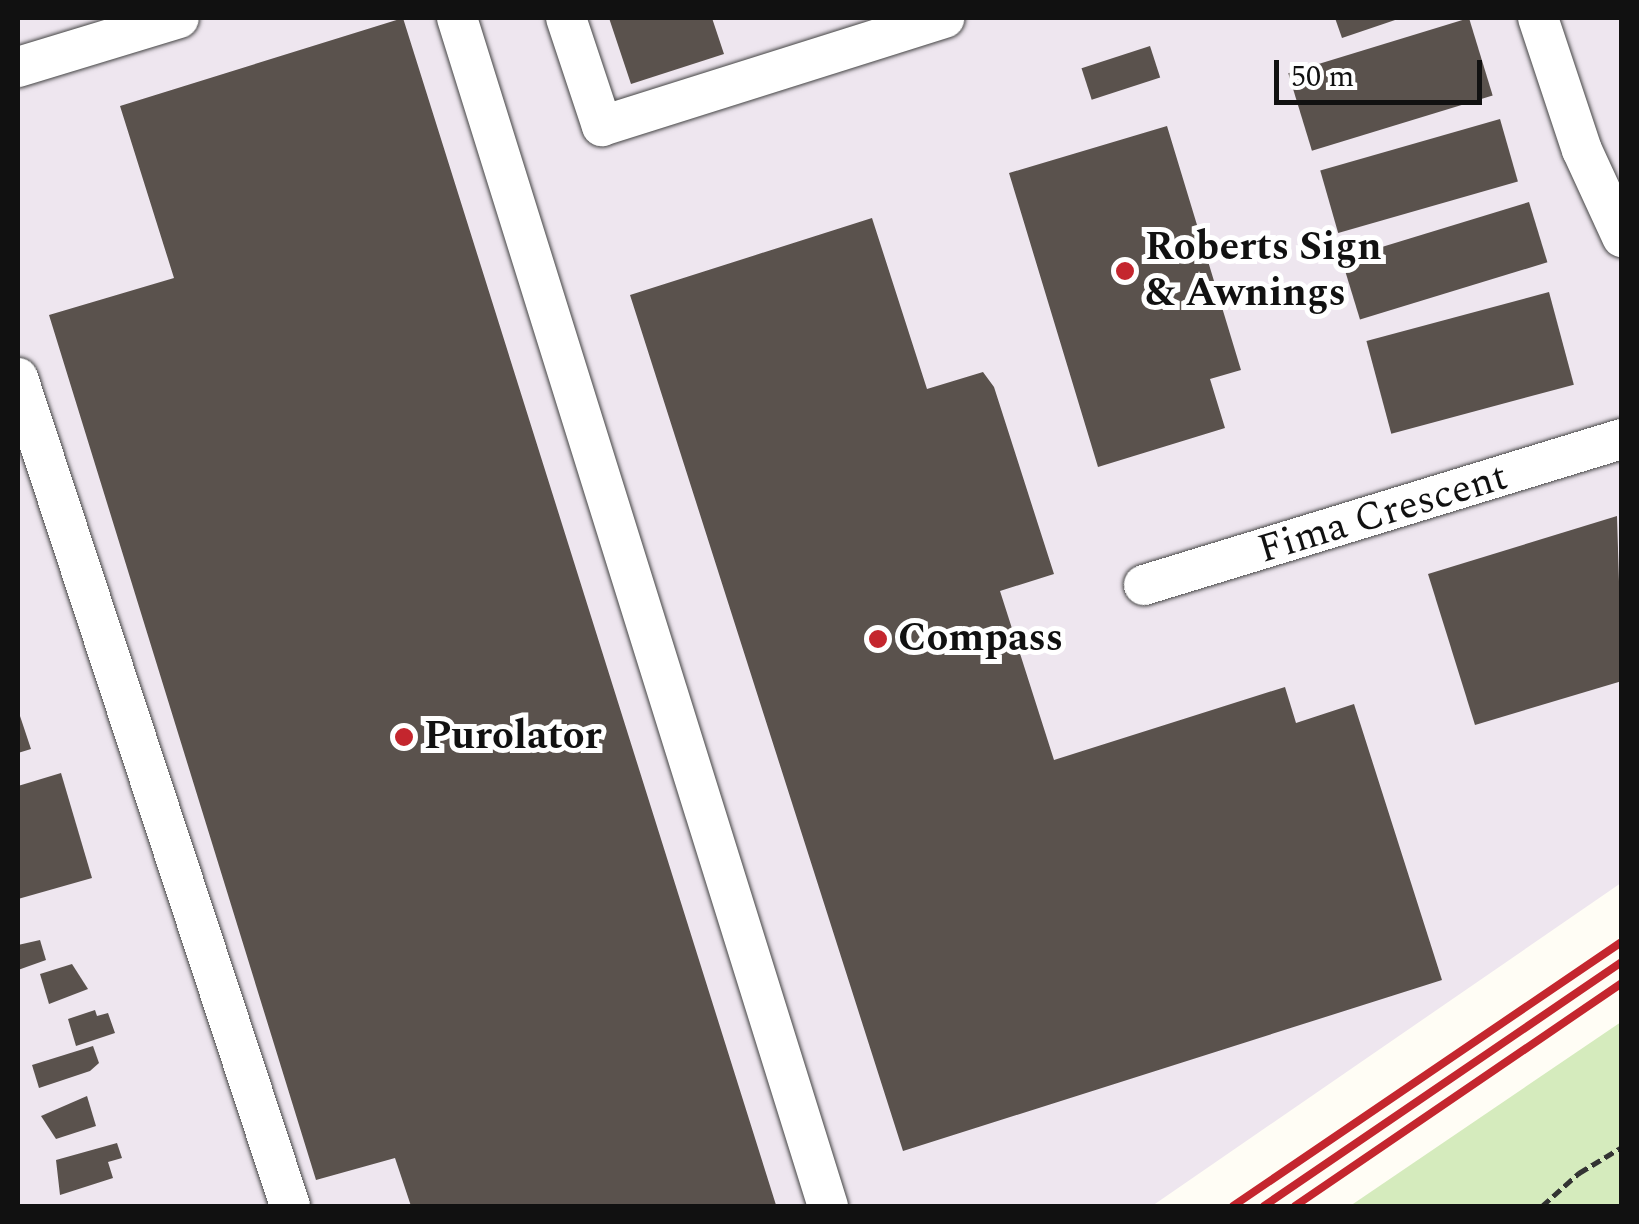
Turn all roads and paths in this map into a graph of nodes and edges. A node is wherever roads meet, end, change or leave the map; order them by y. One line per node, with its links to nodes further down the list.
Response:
1 (179, 18): 6 (street)
2 (457, 18): 13 (street)
3 (566, 18): 4 (street)
4 (944, 18)
5 (1538, 18): 7 (street)
6 (18, 67)
7 (1622, 237)
8 (18, 378): 12 (street)
9 (1622, 439): 10 (street, Fima Crescent)
10 (1144, 585)
11 (1622, 1147): 14 (path)
12 (290, 1206)
13 (828, 1206)
14 (1542, 1206)

